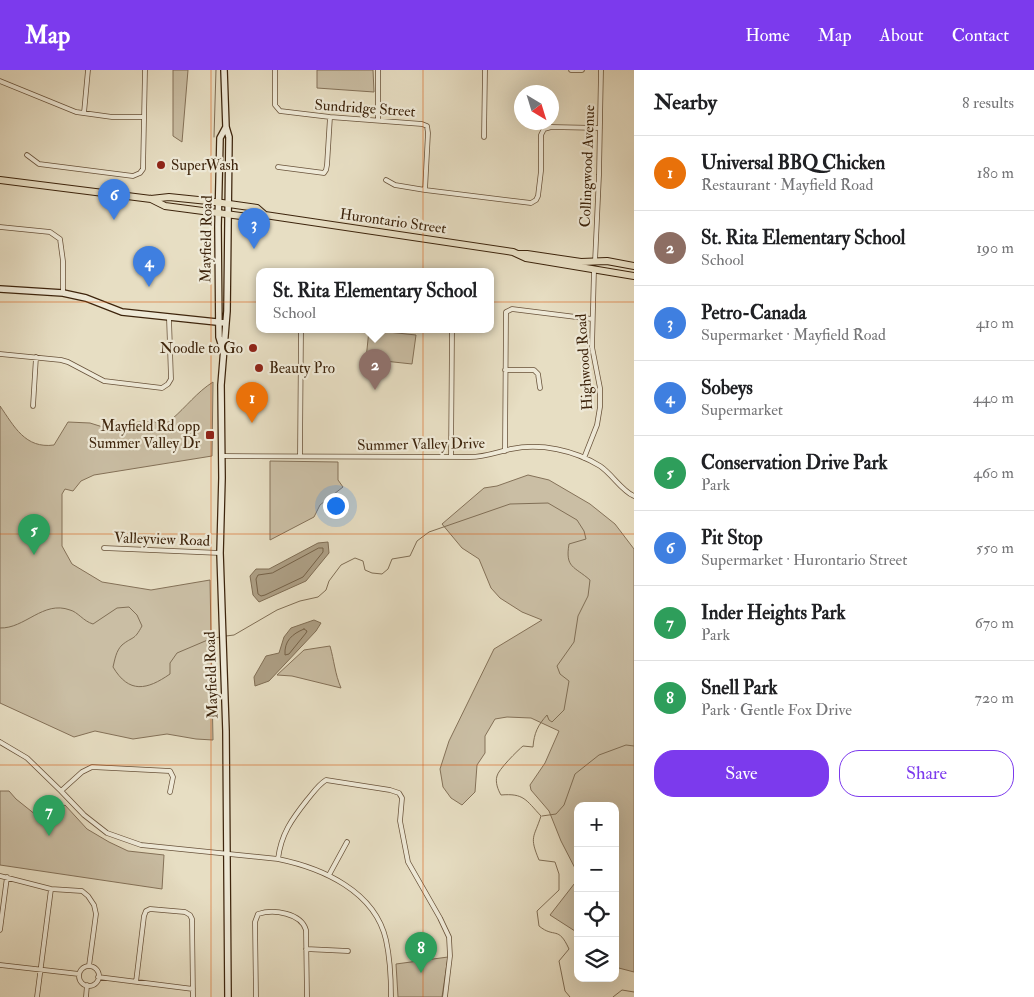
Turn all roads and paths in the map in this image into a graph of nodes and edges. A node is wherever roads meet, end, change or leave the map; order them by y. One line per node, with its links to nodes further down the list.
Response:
1 (88, 70): 11 (street)
2 (145, 70): 12 (street)
3 (224, 70): 15 (main road, Mayfield Road)
4 (274, 70): 13 (street, Sundridge Street)
5 (378, 70): 14 (street)
6 (485, 70): 17 (street)
7 (571, 70): 8 (street)
8 (582, 70)
9 (601, 70): 16 (street, Collingwood Avenue)
10 (0, 81): 11 (street)
11 (84, 114): 12 (street)
12 (144, 117): 18 (street)
13 (330, 117): 14 (street, Sundridge Street); 19 (street)
14 (378, 120): 22 (street, Sundridge Street)
15 (226, 127): 24 (main road, Mayfield Road); 25 (main road, Mayfield Road)
16 (600, 128): 22 (street); 31 (street, Collingwood Avenue)
17 (484, 137)
18 (27, 156)
19 (278, 167)
20 (0, 180): 23 (main road, Hurontario Street)
21 (386, 180): 22 (street)
22 (425, 190)
23 (151, 199): 24 (main road, Hurontario Street); 26 (main road, Hurontario Street)
24 (219, 202): 25 (main road, Hurontario Street); 26 (main road, Mayfield Road)
25 (228, 204): 27 (main road, Mayfield Road); 28 (main road, Hurontario Street)
26 (218, 213): 27 (main road, Hurontario Street); 39 (main road, Mayfield Road)
27 (228, 215): 28 (main road, Hurontario Street); 40 (main road, Mayfield Road)
28 (265, 215): 30 (main road, Hurontario Street)
29 (0, 227): 36 (street)
30 (517, 254): 31 (main road, Hurontario Street); 33 (main road, Hurontario Street)
31 (594, 262): 32 (main road, Hurontario Street); 33 (street, Highwood Road)
32 (634, 266)
33 (594, 270): 34 (main road, Hurontario Street); 38 (street, Highwood Road)
34 (634, 276)
35 (0, 289): 36 (main road)
36 (64, 293): 37 (main road)
37 (169, 318): 39 (main road); 45 (street)
38 (592, 319): 46 (street); 53 (street, Highwood Road)
39 (218, 323): 40 (main road); 43 (main road, Mayfield Road)
40 (226, 323): 43 (main road, Mayfield Road)
41 (302, 333): 51 (street)
42 (452, 333): 52 (street)
43 (224, 352): 50 (main road, Mayfield Road)
44 (0, 354): 45 (street)
45 (36, 357): 48 (street)
46 (505, 370): 47 (street); 49 (street)
47 (540, 388)
48 (33, 406)
49 (505, 451): 52 (street, Summer Valley Drive); 53 (street, Summer Valley Drive)
50 (222, 456): 51 (street, Summer Valley Drive); 56 (main road, Mayfield Road)
51 (300, 456): 52 (street, Summer Valley Drive)
52 (451, 457)
53 (584, 458): 54 (street, Summer Valley Drive)
54 (634, 496)
55 (104, 548): 56 (street, Valleyview Road)
56 (220, 553): 61 (main road, Mayfield Road)
57 (0, 742): 58 (street)
58 (62, 791): 59 (street); 61 (street)
59 (170, 792)
60 (347, 842): 63 (street)
61 (228, 854): 62 (street); 81 (main road, Mayfield Road)
62 (278, 859): 63 (street); 85 (street)
63 (329, 874): 84 (street)
64 (0, 876): 65 (street)
65 (7, 877): 66 (street); 67 (street)
66 (51, 889): 71 (street); 72 (street)
67 (0, 930)
68 (306, 950): 69 (street); 82 (street); 83 (street)
69 (348, 951)
70 (0, 965): 72 (street)
71 (88, 966): 73 (street); 74 (street)
72 (40, 969): 73 (street); 78 (street)
73 (79, 974): 76 (street)
74 (98, 977): 75 (street); 76 (street)
75 (136, 982): 77 (street); 77 (street)
76 (87, 985): 79 (street)
77 (193, 989): 80 (street)
78 (36, 997)
79 (86, 997)
80 (193, 997)
81 (228, 997)
82 (256, 997)
83 (307, 997)
84 (391, 997)
85 (445, 997)

